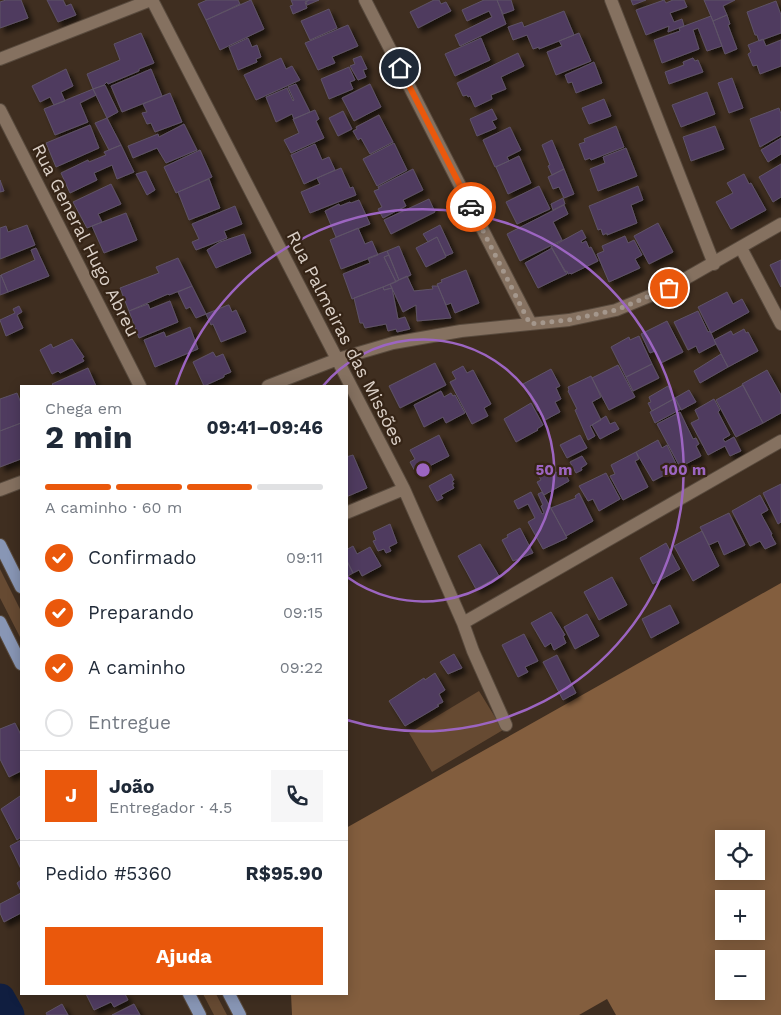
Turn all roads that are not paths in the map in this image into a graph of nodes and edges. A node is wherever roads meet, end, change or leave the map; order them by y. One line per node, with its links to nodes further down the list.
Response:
1 (151, 0): 4 (street); 11 (street, Rua Palmeiras das Missões)
2 (365, 0): 9 (street)
3 (610, 0): 8 (street)
4 (0, 59)
5 (0, 110): 12 (street, Rua General Hugo Abreu)
6 (781, 224): 7 (street)
7 (741, 248): 8 (street); 10 (street)
8 (714, 264): 9 (street)
9 (530, 324): 11 (street)
10 (781, 324)
11 (338, 359): 13 (street); 16 (street, Rua Palmeiras das Missões)
12 (139, 385)
13 (271, 385)
14 (781, 441): 22 (street)
15 (20, 482): 17 (street)
16 (404, 489): 18 (street); 22 (street, Rua Palmeiras das Missões)
17 (0, 490)
18 (348, 512)
19 (0, 546): 20 (main road)
20 (20, 585)
21 (0, 622): 23 (main road)
22 (463, 623): 24 (street, Rua Palmeiras das Missões)
23 (20, 662)
24 (506, 725)
25 (190, 995): 27 (main road)
26 (230, 995): 28 (main road)
27 (200, 1015)
28 (240, 1015)

